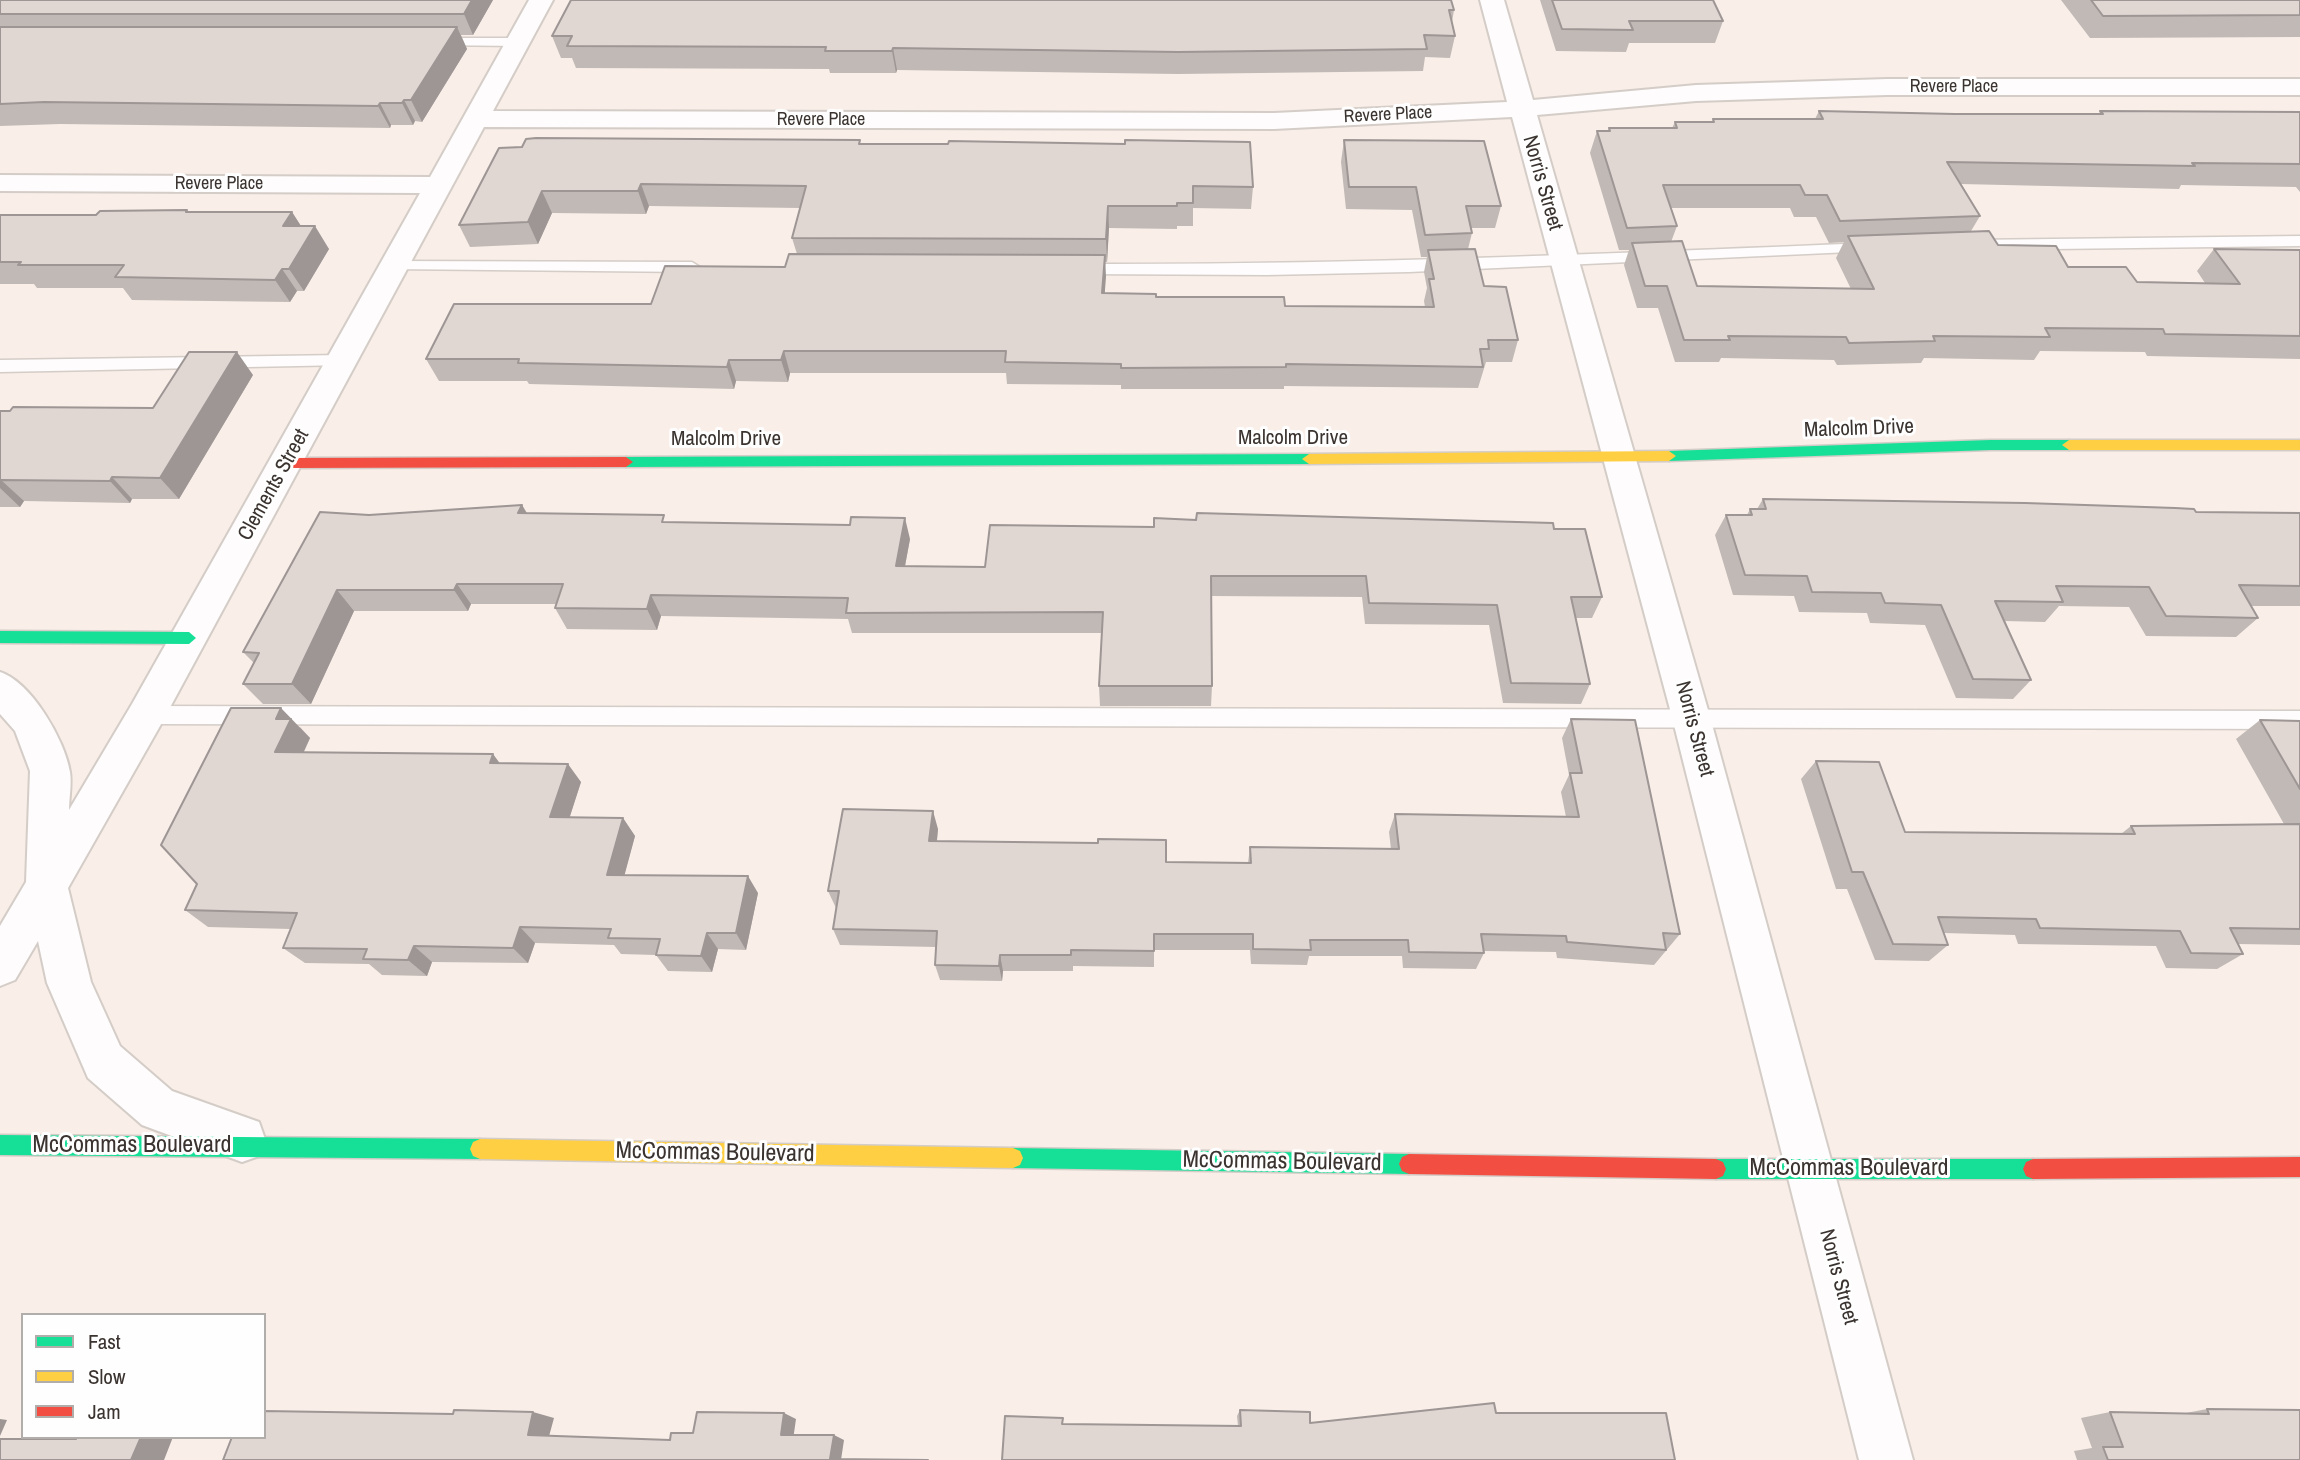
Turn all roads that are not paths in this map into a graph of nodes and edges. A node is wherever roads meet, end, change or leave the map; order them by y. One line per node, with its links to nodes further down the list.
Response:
1 (541, 0): 4 (street, Clements Street)
2 (1492, 0): 6 (street, Norris Street)
3 (425, 42): 4 (lane)
4 (517, 42): 7 (street, Clements Street)
5 (2300, 87): 6 (street, Revere Place)
6 (1521, 109): 7 (street, Revere Place); 13 (street, Norris Street)
7 (475, 119): 9 (street, Clements Street)
8 (0, 183): 9 (street, Revere Place)
9 (439, 185): 14 (street, Clements Street)
10 (2300, 241): 11 (lane)
11 (1950, 246)
12 (1881, 248): 13 (lane)
13 (1564, 261): 16 (lane); 20 (street, Norris Street)
14 (394, 265): 15 (lane); 17 (street, Clements Street)
15 (713, 267)
16 (1059, 269)
17 (342, 362): 18 (lane); 21 (street, Clements Street)
18 (0, 366)
19 (2300, 445): 20 (street, Malcolm Drive)
20 (1619, 458): 21 (street, Malcolm Drive); 26 (street, Norris Street)
21 (285, 463): 23 (street, Clements Street)
22 (0, 637): 23 (street)
23 (189, 638): 25 (street, Clements Street)
24 (0, 687): 28 (street, McCommas Boulevard)
25 (146, 715): 26 (lane); 28 (street, Clements Street)
26 (1691, 717): 27 (lane); 33 (street, Norris Street)
27 (2300, 720)
28 (47, 888): 29 (street, Clements Street); 31 (street, McCommas Boulevard)
29 (0, 966)
30 (0, 1145): 31 (street, McCommas Boulevard)
31 (263, 1146): 33 (street, McCommas Boulevard)
32 (2300, 1167): 33 (street, McCommas Boulevard)
33 (1809, 1170): 34 (street, Norris Street)
34 (1886, 1460)

